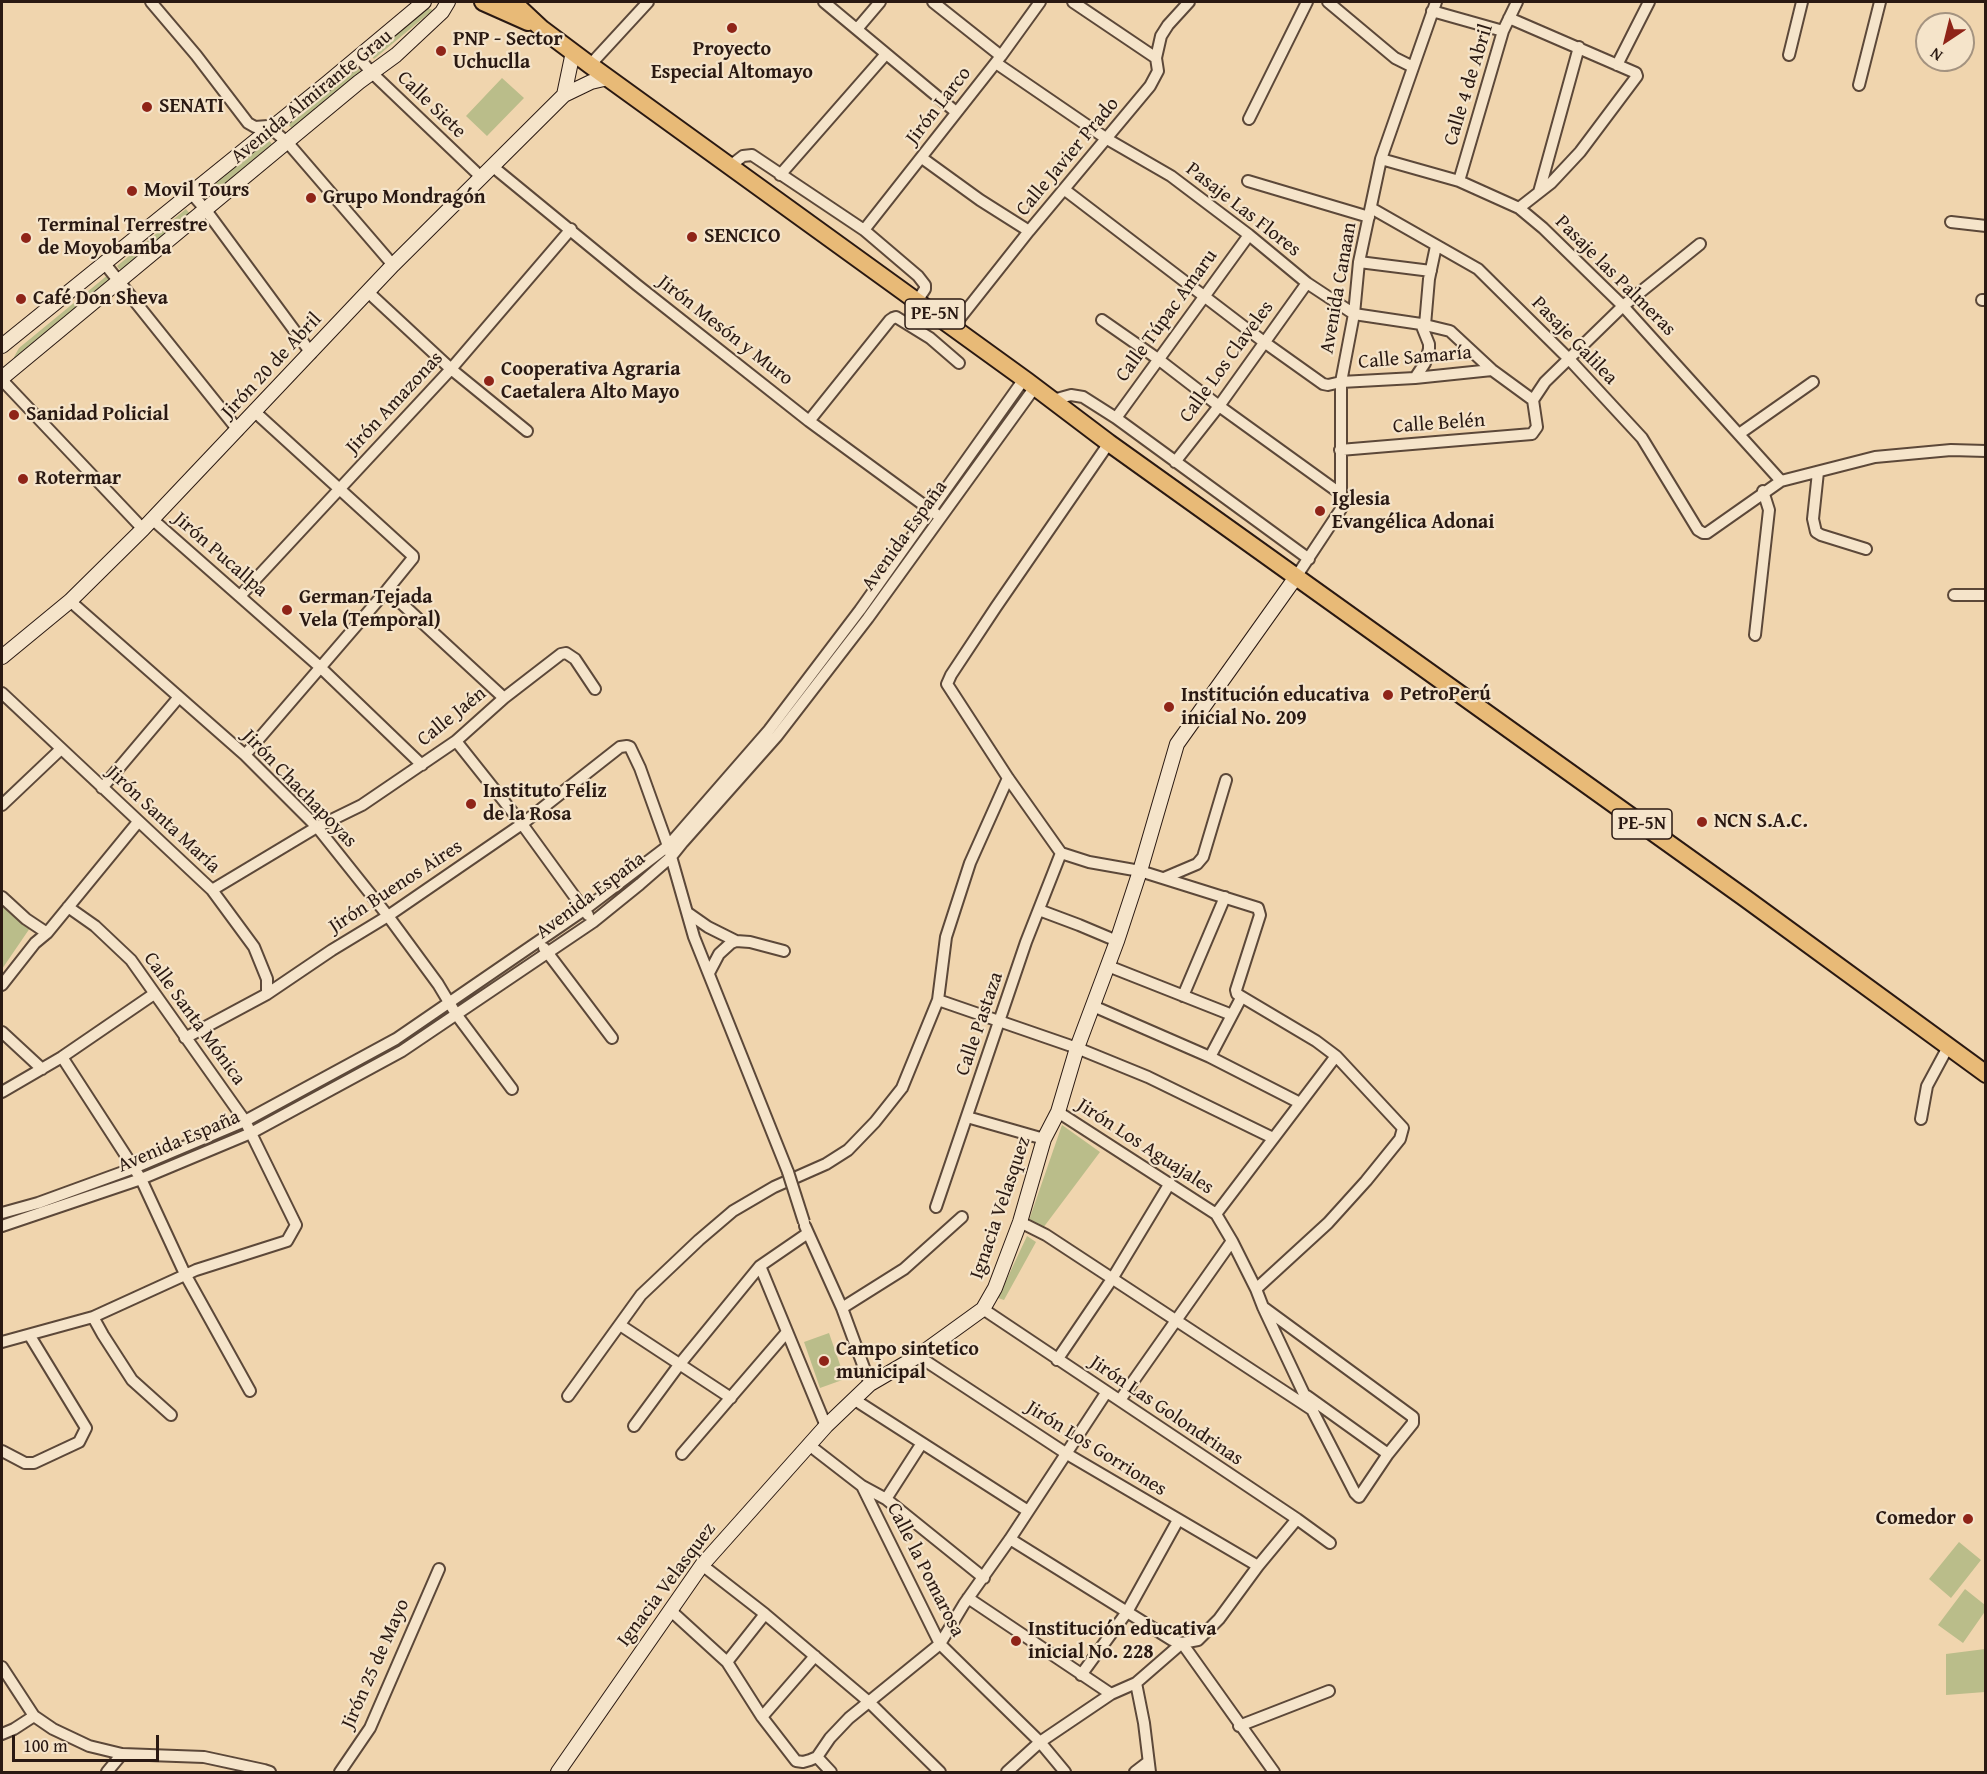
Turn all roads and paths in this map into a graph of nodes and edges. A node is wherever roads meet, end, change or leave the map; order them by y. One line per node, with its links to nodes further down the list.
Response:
1 (151, 2): 40 (street)
2 (424, 2): 28 (main road, Avenida Almirante Grau)
3 (448, 2): 34 (main road, Avenida Almirante Grau)
4 (483, 2): 21 (highway, PE-5N)
5 (513, 2): 21 (highway, PE-5N)
6 (648, 2): 31 (street)
7 (824, 2): 22 (street)
8 (880, 2): 22 (street)
9 (933, 2): 30 (street, Pasaje Las Flores)
10 (1040, 2): 30 (street, Jirón Larco)
11 (1073, 2): 29 (street)
12 (1189, 2): 29 (street, Calle Javier Prado)
13 (1307, 2): 39 (street)
14 (1328, 2): 33 (street)
15 (1517, 2): 20 (street, Calle 4 de Abril)
16 (1649, 2): 32 (street)
17 (1802, 2): 27 (street)
18 (1880, 2): 36 (street)
19 (1434, 6): 23 (street); 33 (street, Avenida Canaan)
20 (1509, 18): 23 (street, Calle 4 de Abril); 24 (street)
21 (542, 28): 25 (highway, PE-5N)
22 (857, 29): 26 (street)
23 (1503, 31): 50 (street, Calle 4 de Abril)
24 (1579, 47): 32 (street); 52 (street)
25 (573, 52): 31 (highway, PE-5N); 37 (main road)
26 (886, 54): 38 (street); 47 (street)
27 (1789, 55)
28 (358, 57): 34 (street, Calle Siete); 40 (main road, Avenida Almirante Grau)
29 (1156, 58): 41 (street, Calle Javier Prado)
30 (998, 59): 38 (street, Jirón Larco); 41 (street, Pasaje Las Flores)
31 (590, 65): 35 (highway, PE-5N)
32 (1617, 65): 52 (street)
33 (1413, 67): 44 (street, Avenida Canaan)
34 (372, 73): 42 (main road, Avenida Almirante Grau); 48 (street, Calle Siete)
35 (608, 78): 37 (main road); 46 (highway, PE-5N)
36 (1859, 85)
37 (564, 95): 45 (main road, Jirón 20 de Abril)
38 (956, 112): 43 (street, Jirón Larco)
39 (1249, 118)
40 (271, 128): 42 (street); 53 (main road, Avenida Almirante Grau)
41 (1107, 139): 51 (street, Calle Javier Prado); 62 (street, Pasaje Las Flores)
42 (288, 143): 55 (main road, Avenida Almirante Grau); 67 (street)
43 (922, 158): 60 (street, Jirón Larco); 61 (street)
44 (1381, 159): 50 (street, Pasaje las Palmeras); 56 (street, Avenida Canaan)
45 (492, 166): 48 (main road, Jirón 20 de Abril); 59 (street, Jirón Mesón y Muro)
46 (730, 166): 47 (street); 73 (highway, PE-5N)
47 (780, 175): 60 (street)
48 (481, 177): 67 (main road, Jirón 20 de Abril)
49 (1248, 181): 56 (street, Pasaje Galilea)
50 (1459, 181): 54 (street, Pasaje las Palmeras)
51 (1065, 190): 61 (street, Calle Javier Prado); 72 (street, Calle Samaría)
52 (1539, 192): 54 (street)
53 (191, 193): 55 (street); 66 (main road, Avenida Almirante Grau)
54 (1519, 208): 74 (street, Pasaje las Palmeras)
55 (205, 209): 69 (main road, Avenida Almirante Grau); 82 (street)
56 (1370, 212): 64 (street, Pasaje Galilea); 65 (street, Avenida Canaan)
57 (1951, 222): 58 (street)
58 (1986, 226)
59 (571, 229): 86 (street, Jirón Amazonas); 98 (street, Jirón Mesón y Muro)
60 (864, 230): 73 (street)
61 (1029, 231): 77 (street, Calle Javier Prado)
62 (1249, 235): 70 (street, Pasaje Las Flores); 72 (street, Calle Túpac Amaru)
63 (1700, 244): 74 (street)
64 (1436, 246): 68 (street); 84 (street, Pasaje Galilea)
65 (1359, 262): 68 (street); 75 (street, Avenida Canaan)
66 (105, 264): 69 (street); 81 (main road, Avenida Almirante Grau)
67 (393, 266): 71 (main road, Jirón 20 de Abril)
68 (1431, 271): 78 (street)
69 (120, 281): 89 (main road, Avenida Almirante Grau); 99 (street)
70 (1307, 283): 75 (street, Pasaje Las Flores); 80 (street, Calle Los Claveles)
71 (368, 292): 82 (main road, Jirón 20 de Abril); 86 (street)
72 (1204, 296): 80 (street, Calle Samaría); 83 (street, Calle Túpac Amaru)
73 (917, 302): 77 (highway, PE-5N)
74 (1623, 306): 84 (street); 101 (street, Pasaje las Palmeras)
75 (1354, 314): 78 (street); 90 (street, Avenida Canaan)
76 (1102, 320): 83 (street)
77 (948, 324): 79 (street, Calle Javier Prado); 92 (highway, PE-5N)
78 (1423, 324): 87 (street); 88 (street)
79 (930, 338): 85 (street); 98 (street)
80 (1264, 342): 90 (street, Calle Samaría); 95 (street, Calle Los Claveles)
81 (2, 346)
82 (311, 353): 96 (main road, Jirón 20 de Abril)
83 (1158, 359): 95 (street); 97 (street, Calle Túpac Amaru)
84 (1569, 359): 94 (street); 109 (street, Pasaje Galilea)
85 (959, 363)
86 (451, 369): 100 (street); 108 (street, Jirón Amazonas)
87 (1492, 370): 88 (street, Calle Samaría); 94 (street)
88 (1415, 378): 90 (street, Calle Samaría)
89 (2, 379): 113 (street, Jirón Pucallpa)
90 (1341, 382): 103 (street, Avenida Canaan)
91 (1813, 382): 101 (street)
92 (1030, 383): 93 (highway, PE-5N); 111 (street, Avenida España); 112 (street, Avenida España)
93 (1053, 400): 97 (street); 102 (highway, PE-5N)
94 (1533, 400): 103 (street, Calle Belén)
95 (1219, 406): 105 (street, Calle Los Claveles); 110 (street)
96 (255, 412): 99 (main road, Jirón 20 de Abril); 108 (street)
97 (1116, 418): 105 (street)
98 (810, 421): 111 (street, Jirón Mesón y Muro)
99 (238, 430): 113 (main road, Jirón 20 de Abril)
100 (527, 431)
101 (1739, 434): 107 (street, Pasaje las Palmeras)
102 (1109, 443): 116 (highway, PE-5N); 133 (street)
103 (1340, 450): 110 (street, Avenida Canaan)
104 (1986, 451): 106 (street)
105 (1175, 462): 115 (street)
106 (1818, 472): 107 (street); 114 (street)
107 (1781, 481): 109 (street)
108 (340, 489): 117 (street); 120 (street, Jirón Amazonas)
109 (1763, 491): 122 (street)
110 (1341, 494): 115 (street, Avenida Canaan)
111 (931, 510): 112 (street, Jirón Mesón y Muro); 140 (street, Avenida España)
112 (941, 517): 142 (street, Avenida España)
113 (148, 524): 120 (street, Jirón Pucallpa); 121 (main road, Jirón 20 de Abril)
114 (1866, 549)
115 (1309, 559): 116 (street, Avenida Canaan)
116 (1296, 577): 143 (main road, Ignacia Velasquez); 176 (highway, PE-5N)
117 (387, 590): 124 (street); 128 (street)
118 (1954, 595): 119 (street)
119 (1986, 595)
120 (240, 596): 124 (street, Jirón Pucallpa)
121 (70, 601): 123 (main road, Jirón 20 de Abril); 127 (street, Jirón Chachapoyas)
122 (1755, 635)
123 (2, 656)
124 (320, 667): 131 (street); 132 (street, Jirón Pucallpa)
125 (595, 689): 128 (street, Calle Jaén)
126 (2, 693): 130 (street, Jirón Santa María)
127 (179, 697): 131 (street, Jirón Chachapoyas); 135 (street)
128 (504, 698): 129 (street, Calle Jaén)
129 (456, 741): 132 (street, Calle Jaén); 138 (street)
130 (61, 749): 135 (street, Jirón Santa María); 136 (street)
131 (245, 755): 139 (street, Jirón Chachapoyas)
132 (422, 765): 139 (street, Calle Jaén)
133 (1008, 778): 141 (street); 167 (street)
134 (1226, 780): 144 (street)
135 (102, 788): 137 (street, Jirón Santa María)
136 (2, 805)
137 (138, 822): 145 (street, Jirón Santa María); 148 (street)
138 (522, 824): 140 (street, Jirón Buenos Aires); 149 (street); 152 (street, Jirón Buenos Aires)
139 (317, 827): 145 (street, Calle Jaén); 152 (street, Jirón Chachapoyas)
140 (668, 846): 142 (street); 149 (street, Avenida España)
141 (1061, 853): 143 (street); 150 (street, Calle Pastaza)
142 (671, 857): 151 (street); 153 (street, Avenida España)
143 (1140, 871): 144 (street); 157 (main road, Ignacia Velasquez)
144 (1164, 878): 147 (street)
145 (212, 890): 164 (street, Jirón Santa María)
146 (2, 897): 154 (street)
147 (1225, 897): 165 (street); 166 (street)
148 (68, 908): 154 (street); 163 (street, Calle Santa Mónica)
149 (584, 910): 153 (street); 155 (street, Avenida España)
150 (1039, 910): 157 (street); 172 (street, Calle Pastaza)
151 (687, 913): 156 (street); 161 (street)
152 (388, 916): 164 (street, Jirón Buenos Aires); 168 (street, Jirón Chachapoyas)
153 (593, 922): 159 (street, Avenida España)
154 (47, 933): 162 (street)
155 (539, 939): 159 (street); 168 (street, Avenida España)
156 (736, 941): 158 (street); 161 (street)
157 (1117, 941): 160 (main road, Ignacia Velasquez)
158 (784, 951)
159 (546, 953): 170 (street, Avenida España); 175 (street)
160 (1108, 966): 165 (street); 169 (main road, Ignacia Velasquez)
161 (710, 973): 203 (street, bridge)
162 (2, 986)
163 (154, 994): 174 (street, Calle Santa Mónica); 179 (street)
164 (267, 994): 174 (street, Jirón Buenos Aires)
165 (1183, 996): 171 (street)
166 (1241, 998): 171 (street); 178 (street)
167 (938, 1000): 172 (street); 214 (street)
168 (450, 1002): 170 (street, Jirón Chachapoyas); 189 (street, Avenida España)
169 (1093, 1006): 177 (main road, Ignacia Velasquez); 180 (street)
170 (456, 1014): 183 (street, Jirón Chachapoyas); 190 (street, Avenida España)
171 (1232, 1015): 180 (street)
172 (1000, 1022): 177 (street); 187 (street, Calle Pastaza)
173 (2, 1032): 181 (street)
174 (185, 1038): 189 (street, Calle Santa Mónica)
175 (612, 1038)
176 (1948, 1047): 182 (highway, PE-5N); 188 (street)
177 (1077, 1048): 186 (main road, Ignacia Velasquez); 191 (street)
178 (1336, 1056): 185 (street); 208 (street)
179 (62, 1057): 181 (street); 193 (street)
180 (1210, 1057): 185 (street)
181 (42, 1069): 184 (street)
182 (1986, 1074)
183 (512, 1089)
184 (2, 1092)
185 (1300, 1103): 191 (street)
186 (1058, 1112): 192 (main road, Ignacia Velasquez); 195 (street, Jirón Los Aguajales)
187 (967, 1117): 192 (street); 196 (street, Calle Pastaza)
188 (1921, 1119)
189 (245, 1121): 190 (street, Calle Santa Mónica); 193 (street, Avenida España)
190 (251, 1133): 194 (street, Avenida España); 206 (street, Calle Santa Mónica)
191 (1273, 1138): 199 (street)
192 (1044, 1139): 201 (main road, Ignacia Velasquez)
193 (134, 1168): 194 (street); 197 (street, Avenida España)
194 (141, 1179): 197 (street, Avenida España); 206 (street)
195 (1170, 1183): 199 (street, Jirón Los Aguajales); 207 (street)
196 (936, 1207)
197 (31, 1211): 198 (street, Avenida España); 202 (street, Avenida España)
198 (2, 1214)
199 (1216, 1214): 204 (street, Jirón Los Aguajales)
200 (962, 1217): 210 (street)
201 (1020, 1222): 207 (street); 211 (main road, Ignacia Velasquez)
202 (2, 1226)
203 (806, 1227): 205 (street); 210 (street)
204 (1232, 1241): 208 (street, Jirón Los Aguajales); 213 (street)
205 (760, 1266): 215 (street); 220 (street)
206 (185, 1274): 212 (street); 222 (street)
207 (1112, 1280): 213 (street); 219 (street)
208 (1256, 1289): 209 (street, Jirón Los Aguajales)
209 (1263, 1307): 224 (street, Jirón Los Aguajales); 238 (street)
210 (842, 1308): 221 (street)
211 (983, 1309): 218 (main road, Ignacia Velasquez); 219 (street, Jirón Las Golondrinas)
212 (93, 1317): 216 (street); 230 (street)
213 (1176, 1320): 228 (street); 229 (street)
214 (620, 1325): 220 (street); 225 (street)
215 (787, 1332): 226 (street); 232 (street)
216 (30, 1336): 217 (street); 235 (street)
217 (2, 1342)
218 (918, 1356): 221 (main road, Ignacia Velasquez); 237 (street, Jirón Los Gorriones)
219 (1057, 1360): 223 (street, Jirón Las Golondrinas)
220 (679, 1365): 226 (street); 231 (street)
221 (870, 1384): 227 (main road, Ignacia Velasquez)
222 (250, 1390)
223 (1106, 1393): 228 (street, Jirón Las Golondrinas); 237 (street)
224 (1304, 1394): 229 (street, Jirón Los Aguajales); 238 (street)
225 (568, 1396)
226 (731, 1398): 236 (street)
227 (855, 1400): 232 (main road, Ignacia Velasquez); 233 (street)
228 (1119, 1400): 242 (street, Jirón Las Golondrinas)
229 (1311, 1409): 238 (street, Jirón Los Aguajales)
230 (171, 1415)
231 (634, 1426)
232 (826, 1426): 234 (main road, Ignacia Velasquez)
233 (922, 1443): 240 (street); 241 (street)
234 (809, 1446): 239 (street); 246 (main road, Ignacia Velasquez)
235 (2, 1451)
236 (682, 1454)
237 (1067, 1454): 241 (street); 243 (street, Jirón Los Gorriones)
238 (1388, 1454)
239 (862, 1486): 240 (street); 255 (street, Calle la Pomarosa)
240 (886, 1498): 249 (street)
241 (1028, 1511): 244 (street)
242 (1297, 1519): 245 (street, Jirón Las Golondrinas); 247 (street)
243 (1178, 1520): 247 (street, Jirón Los Gorriones); 252 (street)
244 (1010, 1539): 249 (street); 252 (street)
245 (1330, 1543)
246 (702, 1565): 251 (main road, Ignacia Velasquez); 253 (street)
247 (1258, 1566): 254 (street)
248 (439, 1569): 274 (street, Jirón 25 de Mayo)
249 (984, 1578): 250 (street)
250 (968, 1598): 255 (street); 259 (street)
251 (670, 1610): 257 (street); 275 (main road, Ignacia Velasquez)
252 (1126, 1612): 254 (street); 259 (street)
253 (765, 1614): 256 (street); 257 (street)
254 (1182, 1643): 260 (street); 266 (street)
255 (940, 1644): 263 (street); 268 (street, Calle la Pomarosa)
256 (815, 1656): 263 (street); 265 (street)
257 (727, 1662): 265 (street)
258 (2, 1667): 264 (street)
259 (1082, 1675): 262 (street)
260 (1136, 1683): 262 (street); 271 (street)
261 (1329, 1691): 266 (street)
262 (1111, 1694): 268 (street)
263 (869, 1702): 270 (street); 277 (street)
264 (34, 1716): 267 (street); 269 (street)
265 (762, 1717): 270 (street)
266 (1239, 1726): 281 (street)
267 (2, 1734)
268 (1040, 1742): 278 (street); 279 (street, Calle la Pomarosa)
269 (122, 1754): 272 (street); 273 (street)
270 (817, 1756): 276 (street)
271 (1149, 1767): 280 (street)
272 (107, 1773)
273 (270, 1773)
274 (340, 1773)
275 (558, 1773)
276 (831, 1773)
277 (940, 1773)
278 (1007, 1773)
279 (1065, 1773)
280 (1135, 1773)
281 (1274, 1773)

